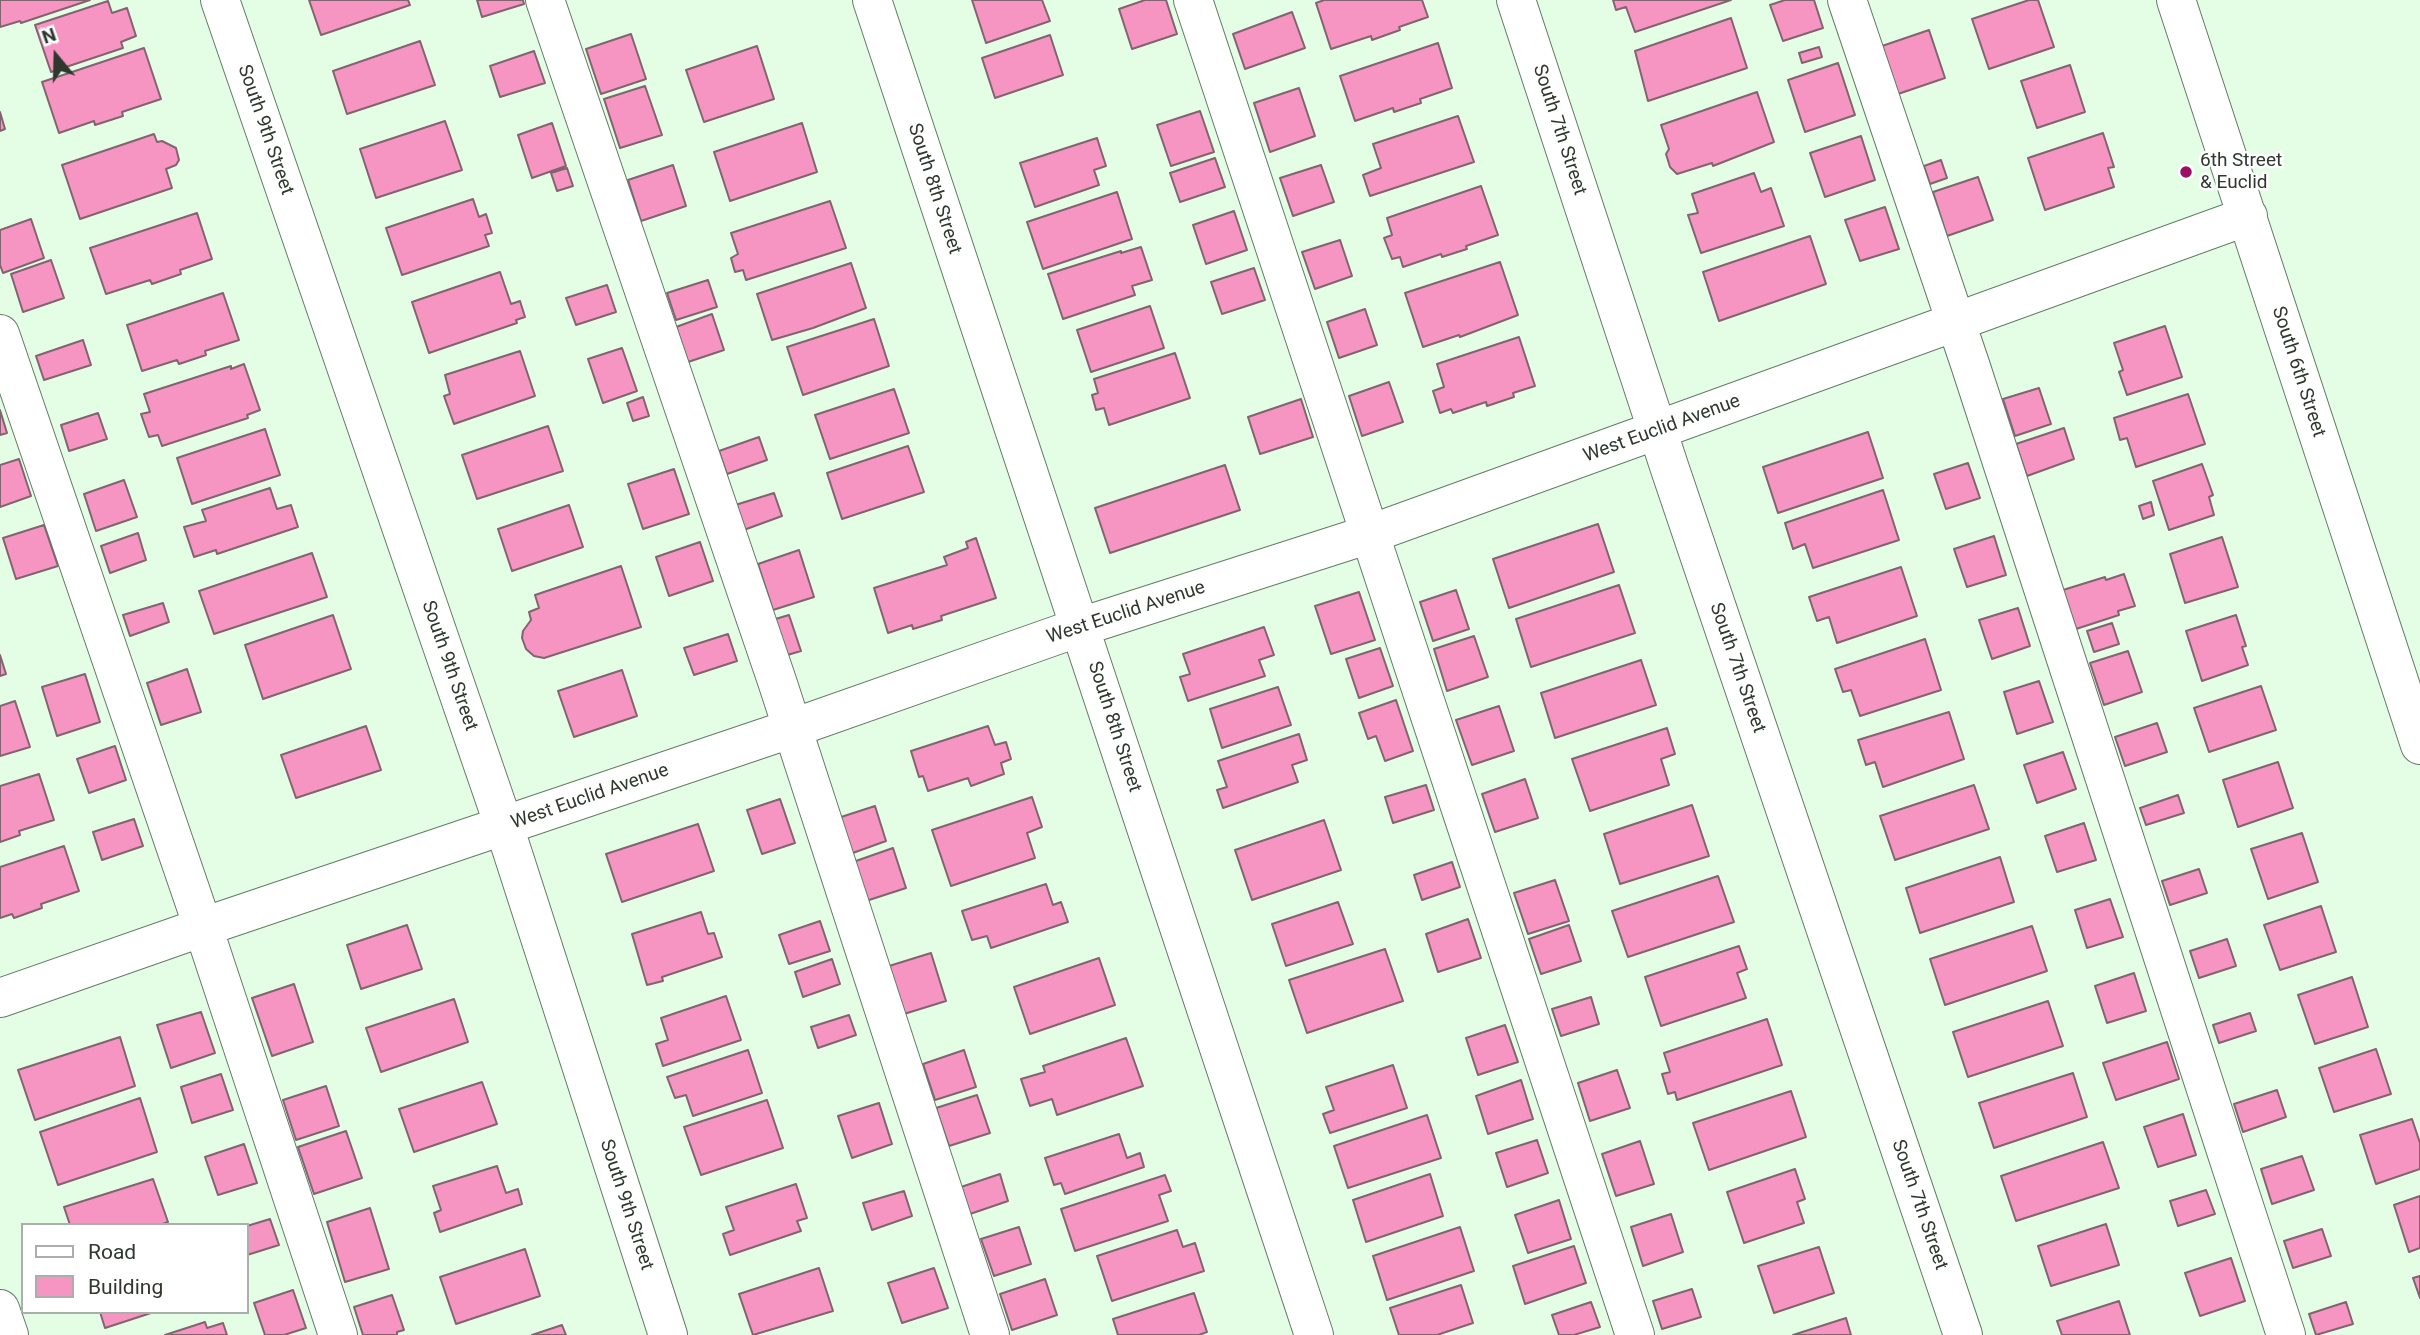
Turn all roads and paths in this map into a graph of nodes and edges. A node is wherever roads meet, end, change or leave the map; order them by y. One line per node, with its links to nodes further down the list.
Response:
1 (220, 0): 16 (street, South 9th Street)
2 (545, 0): 14 (street)
3 (872, 0): 13 (street, South 8th Street)
4 (1193, 0): 12 (street)
5 (1516, 0): 11 (street, South 7th Street)
6 (1847, 0): 9 (street)
7 (2176, 0): 8 (street, South 6th Street)
8 (2248, 216): 9 (street, West Euclid Avenue); 15 (street, South 6th Street)
9 (1956, 324): 11 (street, West Euclid Avenue); 27 (street)
10 (0, 334): 17 (street)
11 (1657, 431): 12 (street, West Euclid Avenue); 26 (street, South 7th Street)
12 (1370, 534): 13 (street, West Euclid Avenue); 25 (street)
13 (1080, 628): 14 (street, West Euclid Avenue); 24 (street, South 8th Street)
14 (793, 728): 16 (street, West Euclid Avenue); 23 (street)
15 (2420, 745)
16 (504, 826): 17 (street, West Euclid Avenue); 22 (street, South 9th Street)
17 (203, 927): 18 (street, West Euclid Avenue); 21 (street)
18 (0, 998)
19 (0, 1309): 20 (street)
20 (9, 1335)
21 (338, 1335)
22 (668, 1335)
23 (990, 1335)
24 (1314, 1335)
25 (1635, 1335)
26 (1962, 1335)
27 (2286, 1335)

